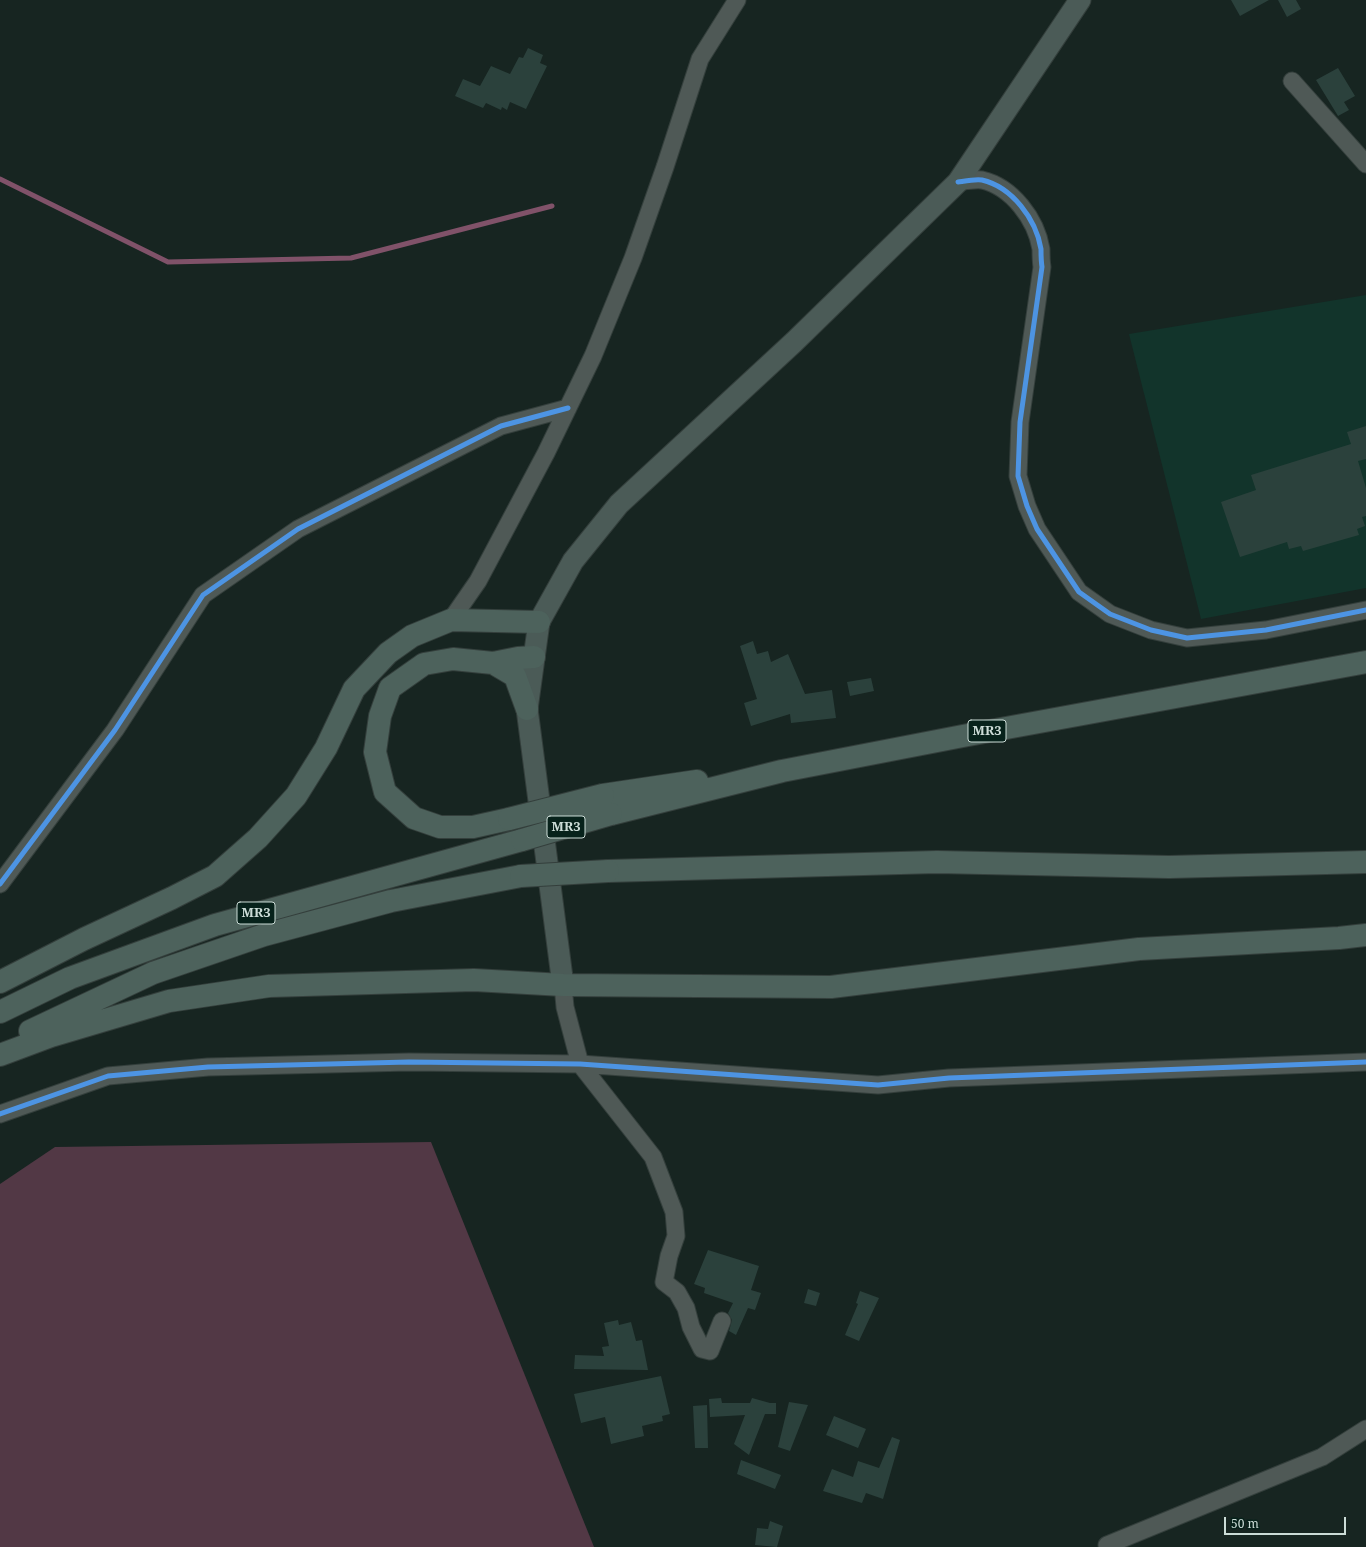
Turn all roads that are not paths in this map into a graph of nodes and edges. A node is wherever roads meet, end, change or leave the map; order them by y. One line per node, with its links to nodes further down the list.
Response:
1 (737, 0): 6 (street)
2 (1080, 0): 5 (main road)
3 (1292, 81): 4 (street)
4 (1366, 164)
5 (958, 182): 7 (street); 9 (main road)
6 (568, 408): 8 (street); 16 (street)
7 (1366, 610)
8 (451, 620): 9 (highway); 18 (highway)
9 (539, 622): 10 (main road)
10 (534, 657): 12 (highway); 13 (main road)
11 (1366, 662): 14 (highway, MR3)
12 (493, 663): 13 (highway); 14 (highway, bridge)
13 (527, 709): 19 (main road)
14 (607, 805): 20 (highway, MR3, bridge)
15 (1366, 862): 21 (highway, MR3, bridge)
16 (0, 884)
17 (1366, 935): 19 (highway)
18 (0, 982)
19 (563, 985): 22 (highway); 24 (street)
20 (0, 1012)
21 (0, 1046)
22 (0, 1055)
23 (1366, 1062): 24 (street)
24 (580, 1064): 25 (street); 26 (street)
25 (0, 1114)
26 (722, 1321)
27 (1366, 1429): 28 (street)
28 (1113, 1547)

